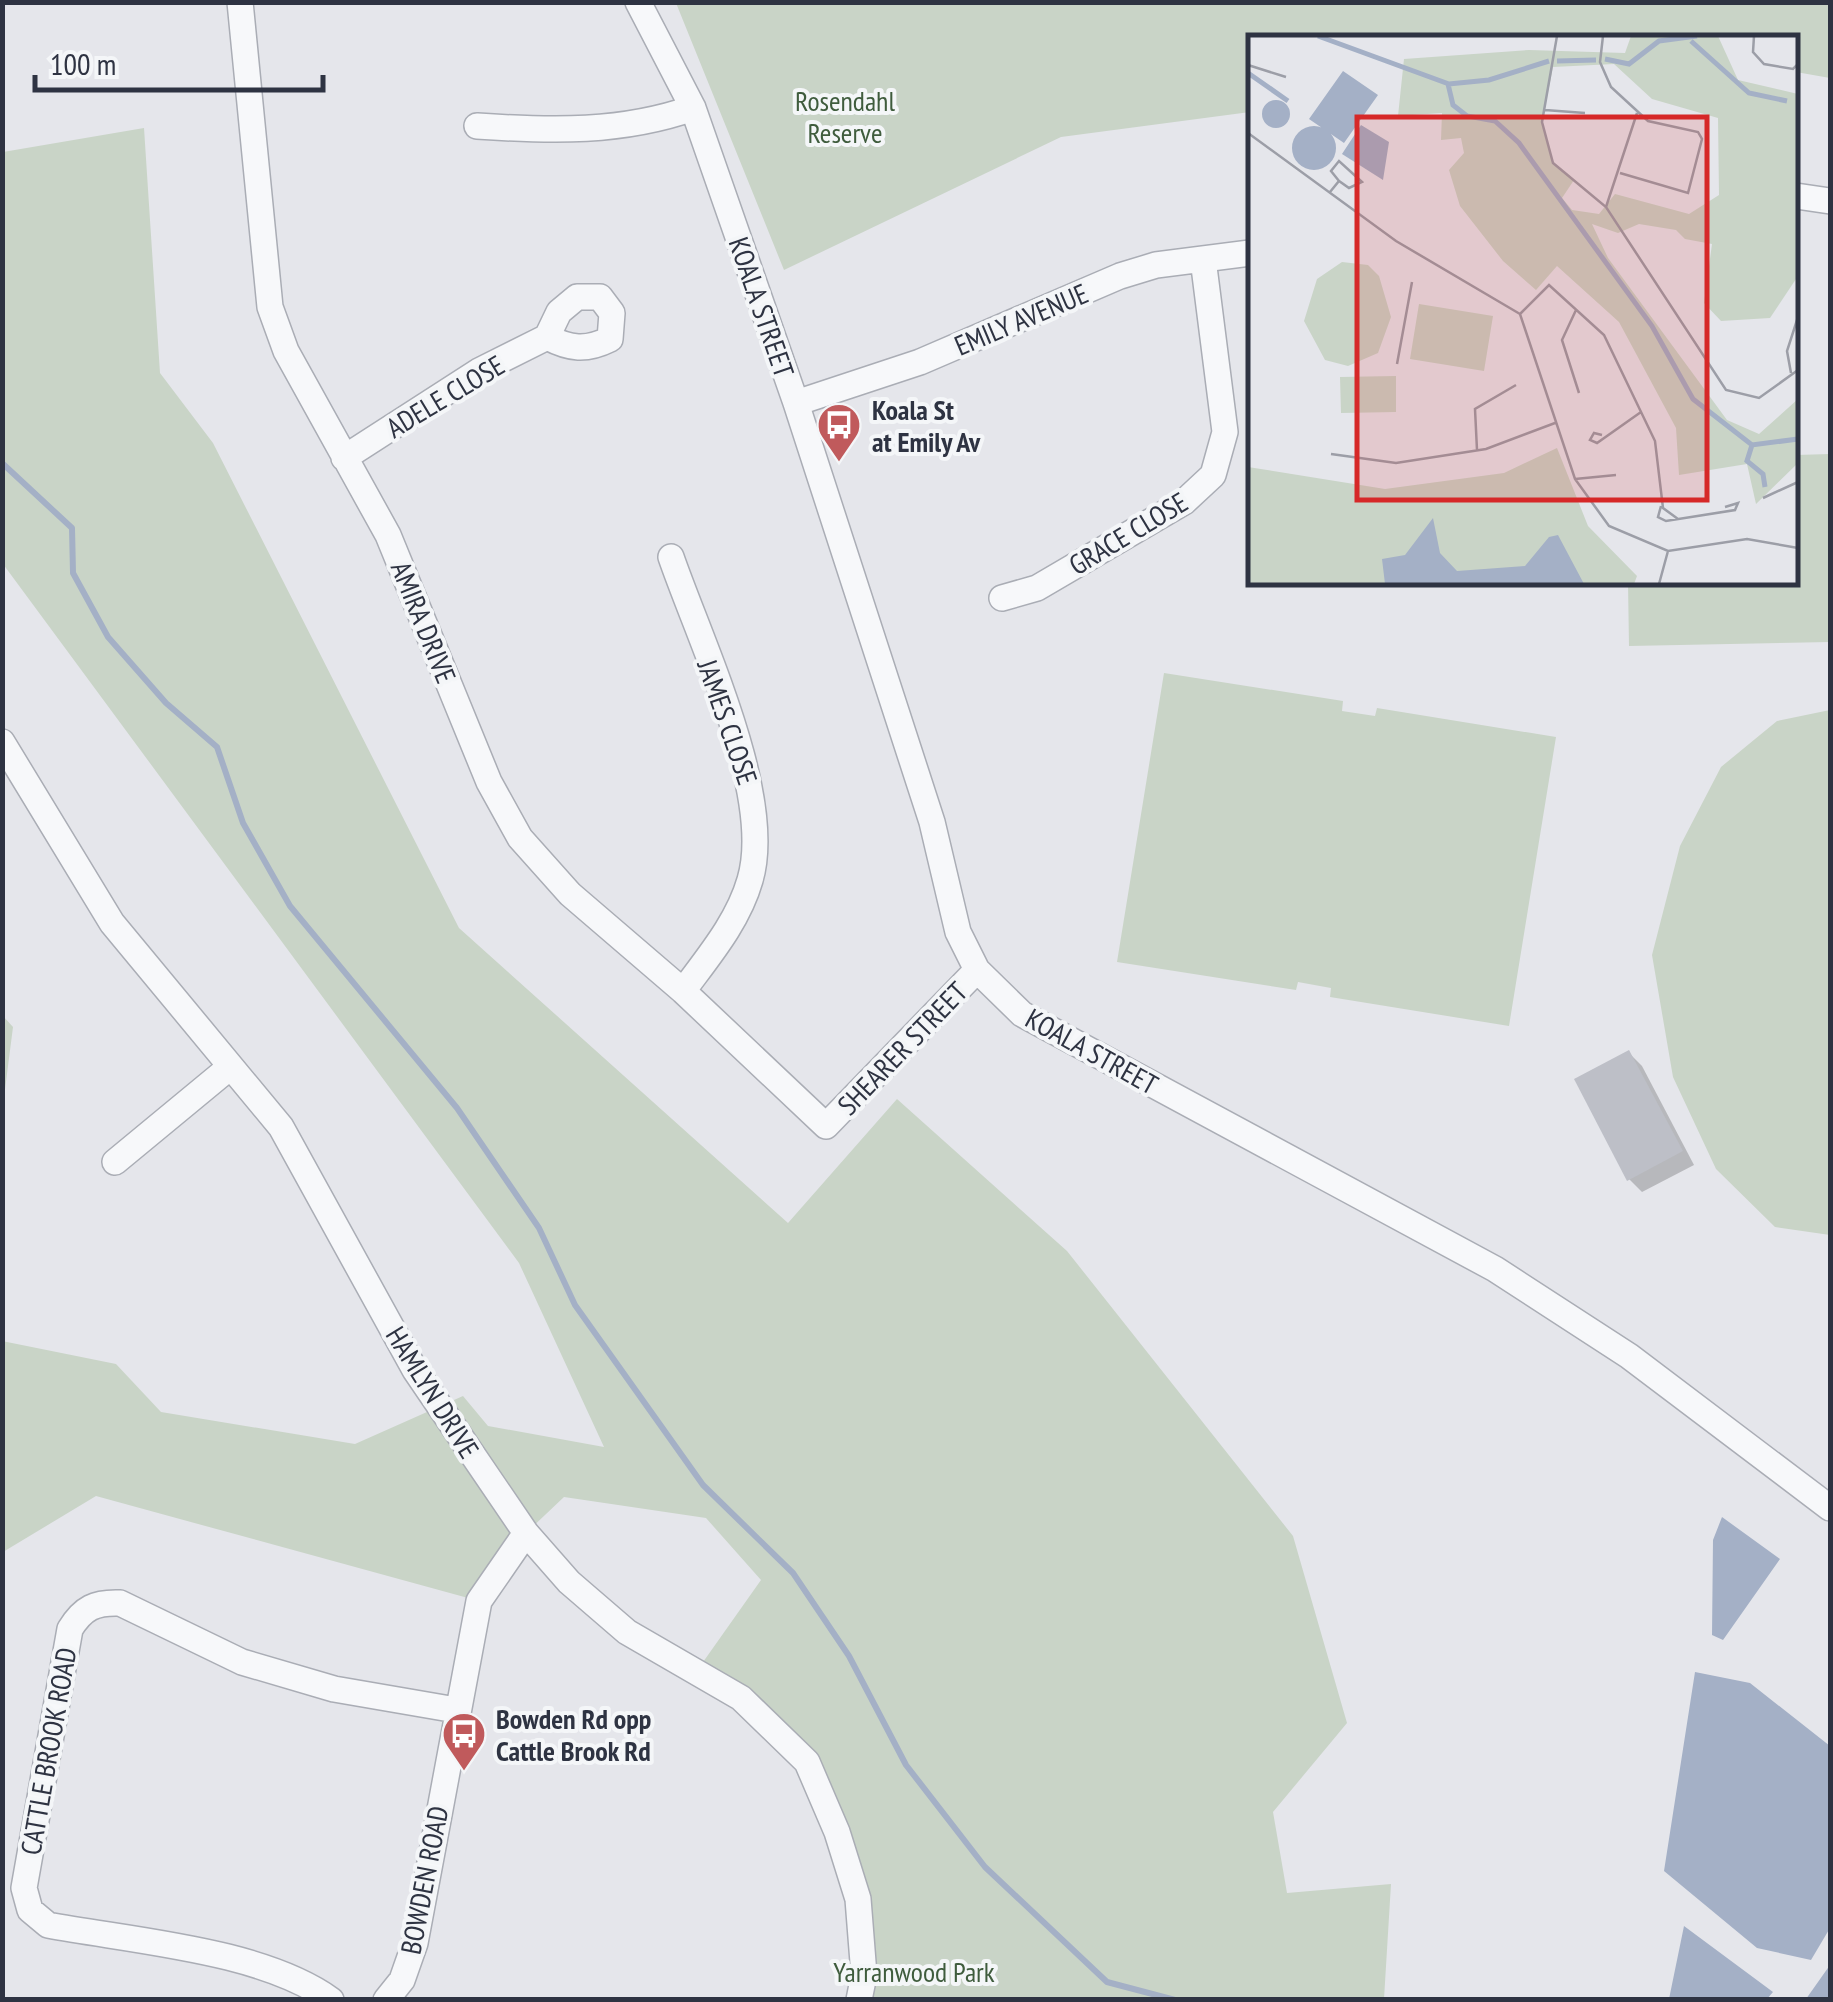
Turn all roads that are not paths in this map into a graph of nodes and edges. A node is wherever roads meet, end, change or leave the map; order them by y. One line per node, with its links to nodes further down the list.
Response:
1 (240, 2): 11 (street, AMIRA DRIVE)
2 (638, 2): 3 (street, KOALA STREET)
3 (693, 108): 4 (street); 10 (street, KOALA STREET)
4 (477, 126)
5 (1798, 196): 6 (street)
6 (1830, 202)
7 (1248, 253): 8 (street, EMILY AVENUE)
8 (1203, 259): 10 (street, EMILY AVENUE); 13 (street, GRACE CLOSE)
9 (547, 337): 11 (street, ADELE CLOSE)
10 (796, 404): 15 (street, KOALA STREET)
11 (344, 458): 16 (street, AMIRA DRIVE)
12 (670, 557): 16 (street, JAMES CLOSE)
13 (1002, 598)
14 (2, 742): 17 (street, HAMLYN DRIVE)
15 (977, 970): 18 (street, SHEARER STREET); 20 (street, KOALA STREET)
16 (682, 991): 18 (street, AMIRA DRIVE)
17 (230, 1067): 19 (street); 21 (street, HAMLYN DRIVE)
18 (826, 1126)
19 (115, 1162)
20 (1830, 1508)
21 (526, 1533): 22 (street, BOWDEN ROAD); 25 (street, HAMLYN DRIVE)
22 (456, 1710): 23 (street, CATTLE BROOK ROAD); 24 (street, BOWDEN ROAD)
23 (331, 2000)
24 (386, 2000)
25 (858, 2000)

